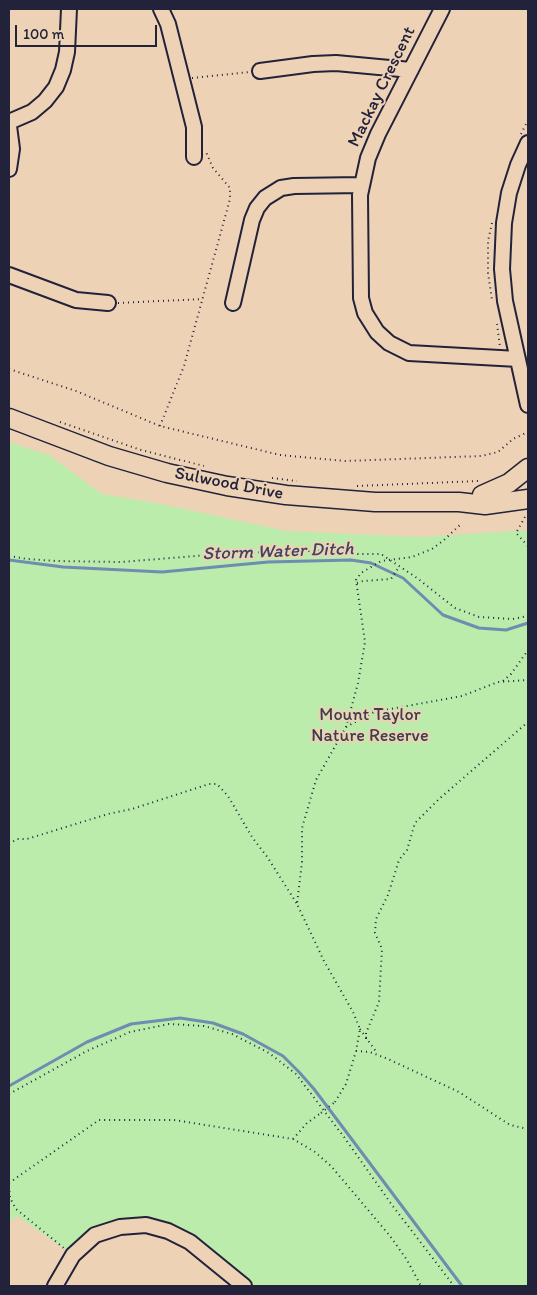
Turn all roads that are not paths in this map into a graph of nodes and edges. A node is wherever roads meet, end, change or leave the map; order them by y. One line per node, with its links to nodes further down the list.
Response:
1 (69, 9): 6 (street)
2 (161, 9): 8 (street)
3 (442, 9): 4 (street, Mackay Crescent)
4 (411, 70): 5 (street); 10 (street, Mackay Crescent)
5 (260, 71)
6 (9, 124): 9 (street)
7 (528, 143): 14 (street)
8 (200, 157)
9 (9, 169)
10 (361, 185): 13 (street); 14 (street, Mackay Crescent)
11 (9, 275): 12 (street)
12 (108, 303)
13 (233, 303)
14 (518, 359): 15 (street)
15 (528, 405)
16 (9, 418): 21 (main road, Sulwood Drive)
17 (528, 468): 18 (main road)
18 (483, 488): 19 (main road, Sulwood Drive); 21 (main road, Sulwood Drive)
19 (528, 488)
20 (528, 499): 21 (main road, Sulwood Drive)
21 (459, 502)
22 (55, 1286): 23 (street)
23 (244, 1286)

